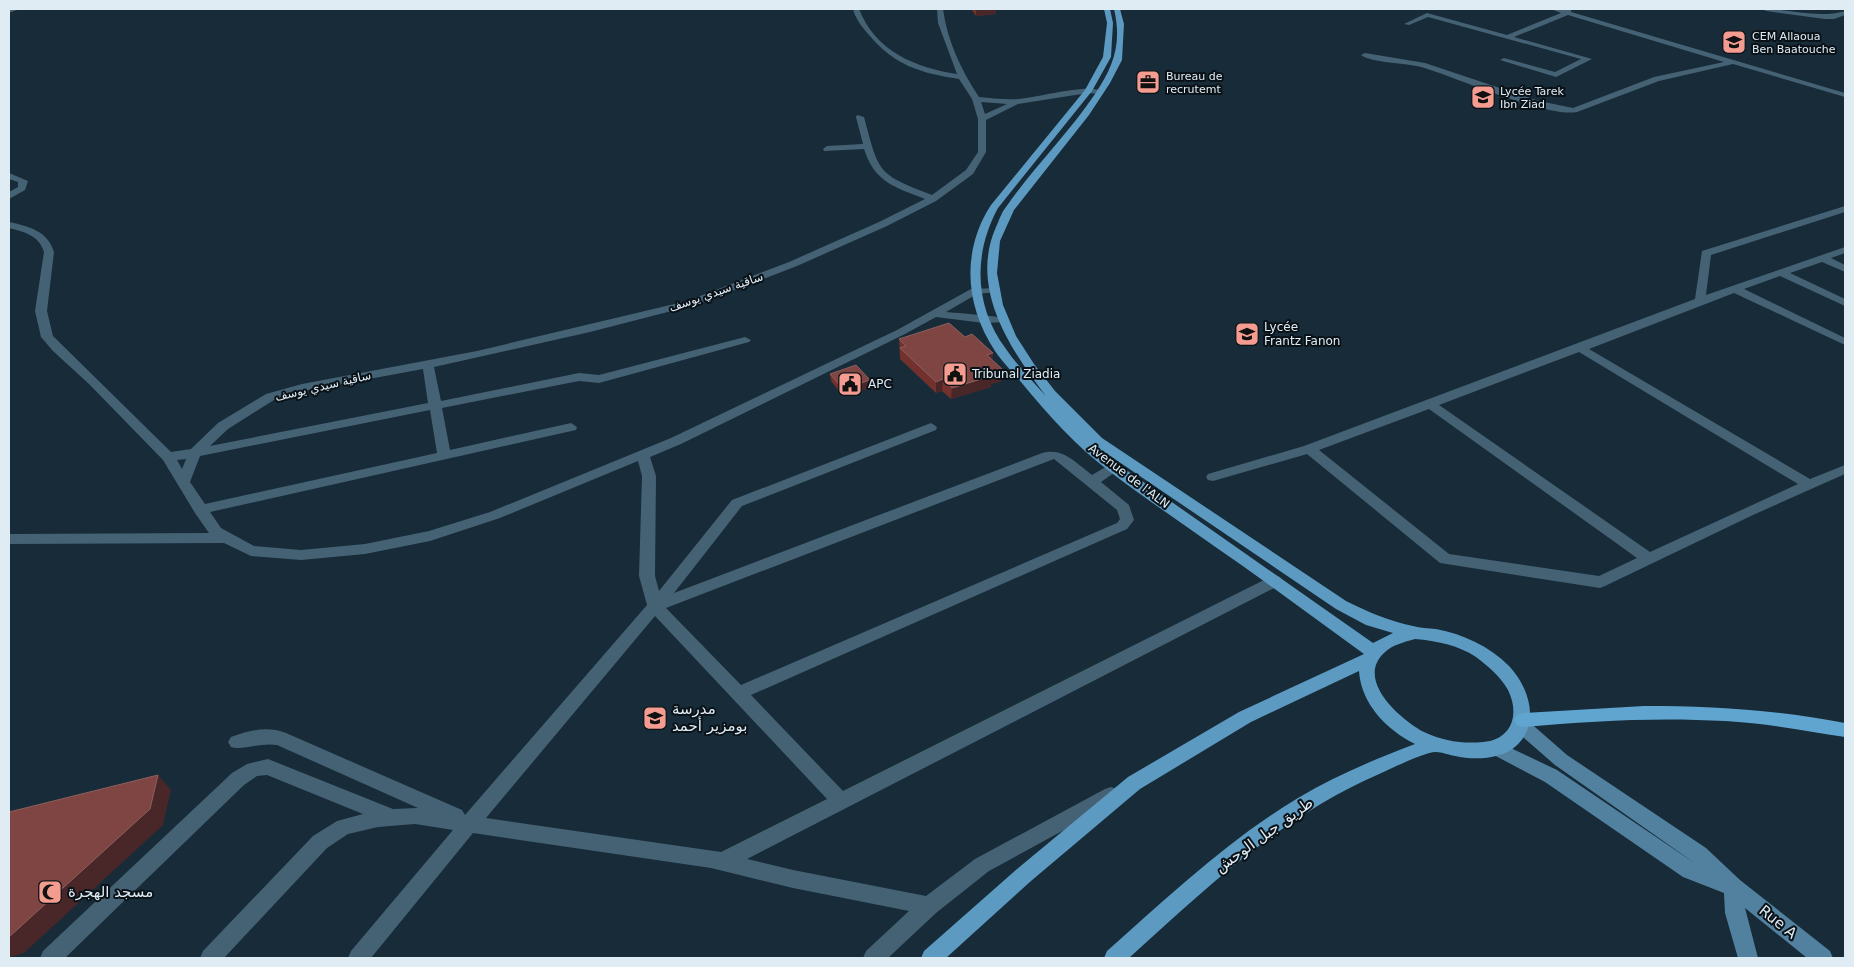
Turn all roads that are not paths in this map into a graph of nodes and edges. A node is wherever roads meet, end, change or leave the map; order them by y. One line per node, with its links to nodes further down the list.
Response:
1 (16, 9): 8 (street)
2 (856, 9): 16 (street)
3 (940, 9): 16 (street, ساقية سيدي يوسف)
4 (1107, 9): 17 (main road, Avenue de l'ALN)
5 (1117, 9): 17 (main road)
6 (1554, 9): 9 (street)
7 (1766, 9): 10 (street)
8 (9, 11)
9 (1568, 11): 12 (street); 15 (street)
10 (1845, 13)
11 (1407, 24): 12 (street)
12 (1508, 37): 14 (street)
13 (1365, 55): 15 (street)
14 (1504, 60)
15 (1733, 62): 18 (street)
16 (962, 77): 19 (street, ساقية سيدي يوسف)
17 (1094, 91): 20 (street); 37 (main road); 38 (main road, Avenue de l'ALN)
18 (1845, 95)
19 (976, 99): 20 (street); 22 (street, ساقية سيدي يوسف)
20 (1017, 102): 22 (street)
21 (860, 117): 23 (street)
22 (982, 119): 27 (street, ساقية سيدي يوسف)
23 (868, 146): 24 (street); 27 (street)
24 (827, 149)
25 (9, 176): 26 (street)
26 (9, 196)
27 (933, 199): 47 (street, ساقية سيدي يوسف)
28 (1845, 209): 39 (street)
29 (9, 225): 30 (street)
30 (23, 229): 31 (street); 56 (street)
31 (9, 235)
32 (1845, 250): 33 (street)
33 (1822, 258): 34 (street); 35 (street)
34 (1845, 269)
35 (1781, 273): 36 (street); 40 (street)
36 (1735, 289): 39 (street); 45 (street)
37 (993, 290): 38 (street, ساقية سيدي يوسف); 43 (main road)
38 (976, 291): 41 (street, ساقية سيدي يوسف); 42 (main road, Avenue de l'ALN)
39 (1700, 301): 46 (street)
40 (1845, 303)
41 (936, 314): 42 (street); 54 (street, ساقية سيدي يوسف)
42 (984, 320): 43 (street); 57 (main road, Avenue de l'ALN)
43 (1003, 320): 68 (main road)
44 (745, 340): 49 (street)
45 (1845, 342)
46 (1580, 348): 48 (street); 61 (street)
47 (428, 364): 49 (street); 53 (street, ساقية سيدي يوسف)
48 (1430, 404): 52 (street); 65 (street)
49 (434, 406): 53 (street); 55 (street)
50 (571, 427): 55 (street)
51 (931, 427): 67 (street)
52 (1309, 449): 59 (street); 65 (street)
53 (195, 453): 56 (street); 62 (street, ساقية سيدي يوسف)
54 (643, 455): 63 (street, ساقية سيدي يوسف); 67 (street)
55 (444, 456): 62 (street)
56 (168, 457): 62 (street)
57 (1114, 468): 60 (street); 66 (main road, Avenue de l'ALN)
58 (1845, 469): 61 (street)
59 (1213, 478)
60 (1092, 482): 67 (street); 70 (street)
61 (1809, 485): 65 (street)
62 (200, 510): 63 (street, ساقية سيدي يوسف)
63 (223, 538): 64 (street)
64 (9, 539)
65 (1649, 559)
66 (1275, 580): 69 (main road, Avenue de l'ALN); 77 (street)
67 (655, 606): 70 (street); 79 (street)
68 (1415, 633): 69 (main road); 71 (main road)
69 (1371, 656): 74 (main road); 76 (main road)
70 (739, 693): 77 (street)
71 (1522, 722): 72 (highway); 75 (main road); 81 (main road, Rue A)
72 (1845, 730)
73 (236, 742): 79 (street)
74 (1436, 744): 75 (main road); 88 (main road, طريق جبل الوحش)
75 (1496, 748): 81 (main road)
76 (1134, 783): 82 (street); 87 (main road)
77 (840, 800): 80 (street)
78 (392, 818): 79 (street); 83 (street); 84 (street)
79 (470, 823): 80 (street); 85 (street)
80 (720, 862): 82 (street)
81 (1733, 886): 89 (main road); 90 (main road, Rue A)
82 (929, 906): 86 (street)
83 (50, 958)
84 (210, 958)
85 (358, 958)
86 (873, 958)
87 (931, 958)
88 (1114, 958)
89 (1748, 958)
90 (1823, 958)

